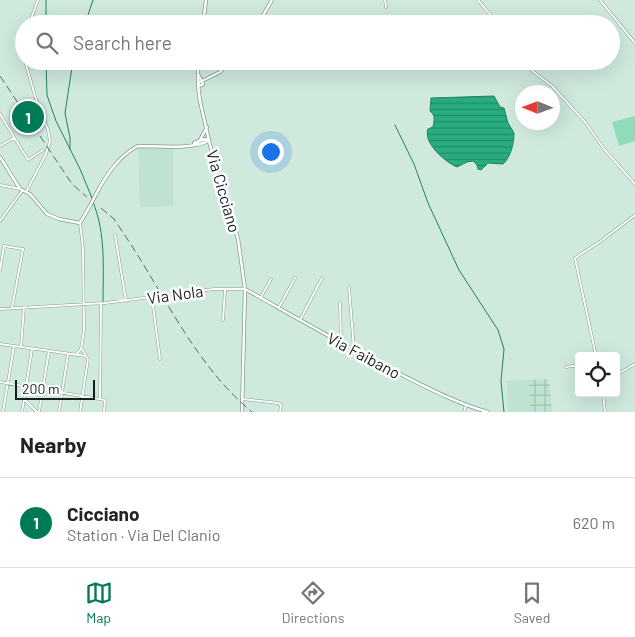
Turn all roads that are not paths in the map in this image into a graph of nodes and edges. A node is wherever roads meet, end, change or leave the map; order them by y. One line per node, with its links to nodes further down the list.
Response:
1 (38, 0): 8 (street)
2 (206, 0): 9 (street)
3 (272, 0): 10 (street)
4 (385, 0): 7 (street)
5 (478, 0): 11 (street)
6 (600, 0): 12 (street)
7 (386, 7)
8 (32, 15)
9 (204, 15)
10 (263, 15)
11 (490, 15)
12 (612, 15)
13 (620, 25): 14 (street)
14 (635, 43)
15 (27, 70): 32 (street)
16 (198, 70): 19 (street, Via Cicciano)
17 (222, 70): 19 (street)
18 (532, 70): 29 (street)
19 (201, 83): 21 (street, Via Cicciano)
20 (0, 114): 22 (street)
21 (207, 127): 23 (street, Via Cicciano); 24 (street)
22 (14, 138): 26 (street); 27 (street)
23 (209, 140): 24 (street); 25 (street, Via Cicciano)
24 (201, 142): 25 (street); 35 (street, bridge)
25 (210, 145): 41 (street, Via Cicciano)
26 (0, 146)
27 (43, 150)
28 (0, 157): 31 (street)
29 (635, 184)
30 (0, 185): 31 (street)
31 (21, 190): 32 (street); 34 (street)
32 (26, 192): 35 (street)
33 (635, 215): 64 (street)
34 (0, 221)
35 (80, 223): 49 (street)
36 (116, 235): 46 (street)
37 (0, 270): 51 (street)
38 (295, 278): 50 (street)
39 (322, 278): 55 (street)
40 (271, 279): 44 (street)
41 (245, 288): 43 (street, Via Nola); 44 (street, Via Faibano); 82 (street, Via Cicciano)
42 (349, 288): 62 (street)
43 (225, 289): 45 (street, Via Nola); 54 (street)
44 (261, 297): 50 (street, Via Faibano)
45 (152, 298): 46 (street, Via Nola); 68 (street)
46 (126, 301): 48 (street, Via Nola)
47 (340, 303): 57 (street)
48 (101, 304): 49 (street); 81 (street)
49 (84, 305): 52 (street); 61 (street)
50 (278, 307): 55 (street, Via Faibano)
51 (12, 308): 52 (street); 53 (street)
52 (24, 308): 59 (street)
53 (0, 309)
54 (224, 320)
55 (300, 320): 57 (street, Via Faibano)
56 (0, 344): 58 (street)
57 (341, 344): 62 (street, Via Faibano)
58 (14, 346): 59 (street); 74 (street)
59 (21, 347): 60 (street)
60 (32, 349): 63 (street); 75 (street)
61 (81, 349): 66 (street); 67 (street)
62 (354, 350): 83 (street, Via Faibano)
63 (49, 351): 65 (street); 76 (street)
64 (595, 352)
65 (68, 354): 66 (street); 77 (street)
66 (76, 355): 67 (street)
67 (86, 356): 78 (street)
68 (160, 360)
69 (635, 364): 72 (street)
70 (575, 365): 71 (street)
71 (566, 367)
72 (620, 373)
73 (0, 382): 74 (street)
74 (8, 384): 75 (street); 84 (street)
75 (26, 388): 76 (street); 80 (street)
76 (43, 390): 77 (street); 86 (street)
77 (62, 392): 78 (street); 87 (street)
78 (82, 396): 81 (street); 88 (street)
79 (603, 397): 94 (street)
80 (24, 399): 85 (street); 86 (street)
81 (100, 399): 89 (street)
82 (242, 399): 90 (street, Via Cicciano); 91 (street)
83 (466, 405): 92 (street); 93 (street, Via Faibano)
84 (4, 412)
85 (22, 412)
86 (38, 412)
87 (59, 412)
88 (80, 412)
89 (104, 412)
90 (242, 412)
91 (280, 412)
92 (464, 412)
93 (488, 412)
94 (605, 412)

